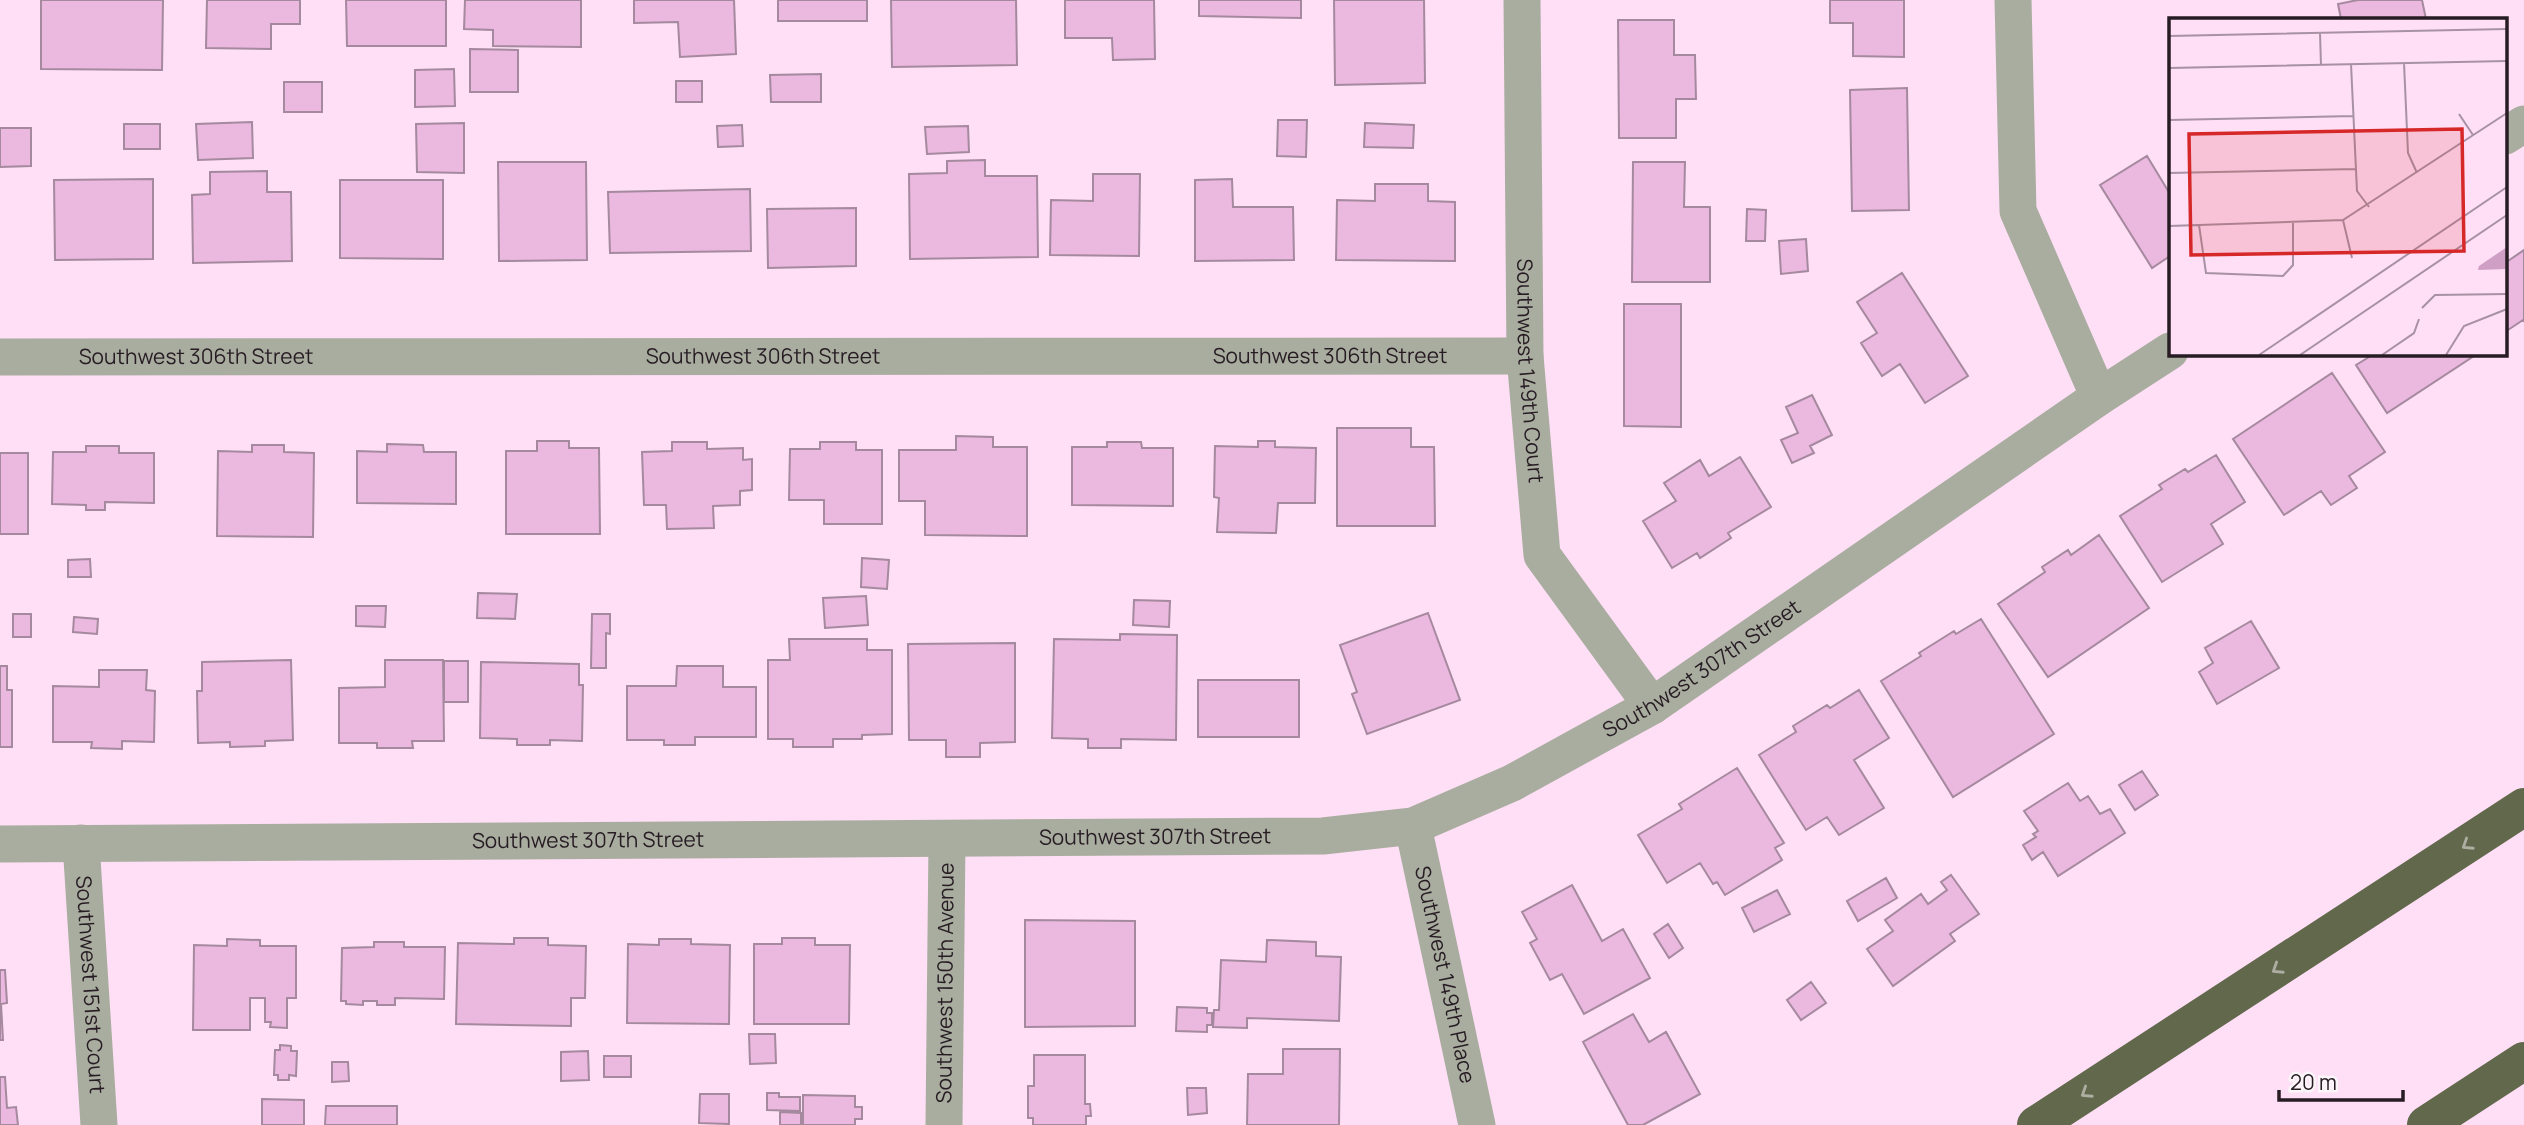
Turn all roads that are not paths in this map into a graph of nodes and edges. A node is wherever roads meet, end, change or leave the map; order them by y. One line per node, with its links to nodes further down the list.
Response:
1 (1522, 0): 6 (street, Southwest 149th Court)
2 (2013, 0): 8 (street)
3 (2524, 124): 4 (street)
4 (2506, 135)
5 (2169, 352): 8 (street, Southwest 307th Street)
6 (1525, 356): 7 (street, Southwest 306th Street); 9 (street, Southwest 149th Court)
7 (0, 357)
8 (2099, 397): 9 (street, Southwest 307th Street)
9 (1652, 706): 11 (street, Southwest 307th Street)
10 (2524, 807): 19 (highway, one-way to 19)
11 (1413, 826): 12 (street, Southwest 307th Street); 18 (street, Southwest 149th Place)
12 (947, 840): 13 (street, Southwest 307th Street); 17 (street, Southwest 150th Avenue)
13 (81, 843): 14 (street, Southwest 307th Street); 16 (street, Southwest 151st Court)
14 (0, 844)
15 (2524, 1062): 20 (highway)
16 (99, 1125)
17 (944, 1125)
18 (1477, 1125)
19 (2036, 1125)
20 (2426, 1125)

